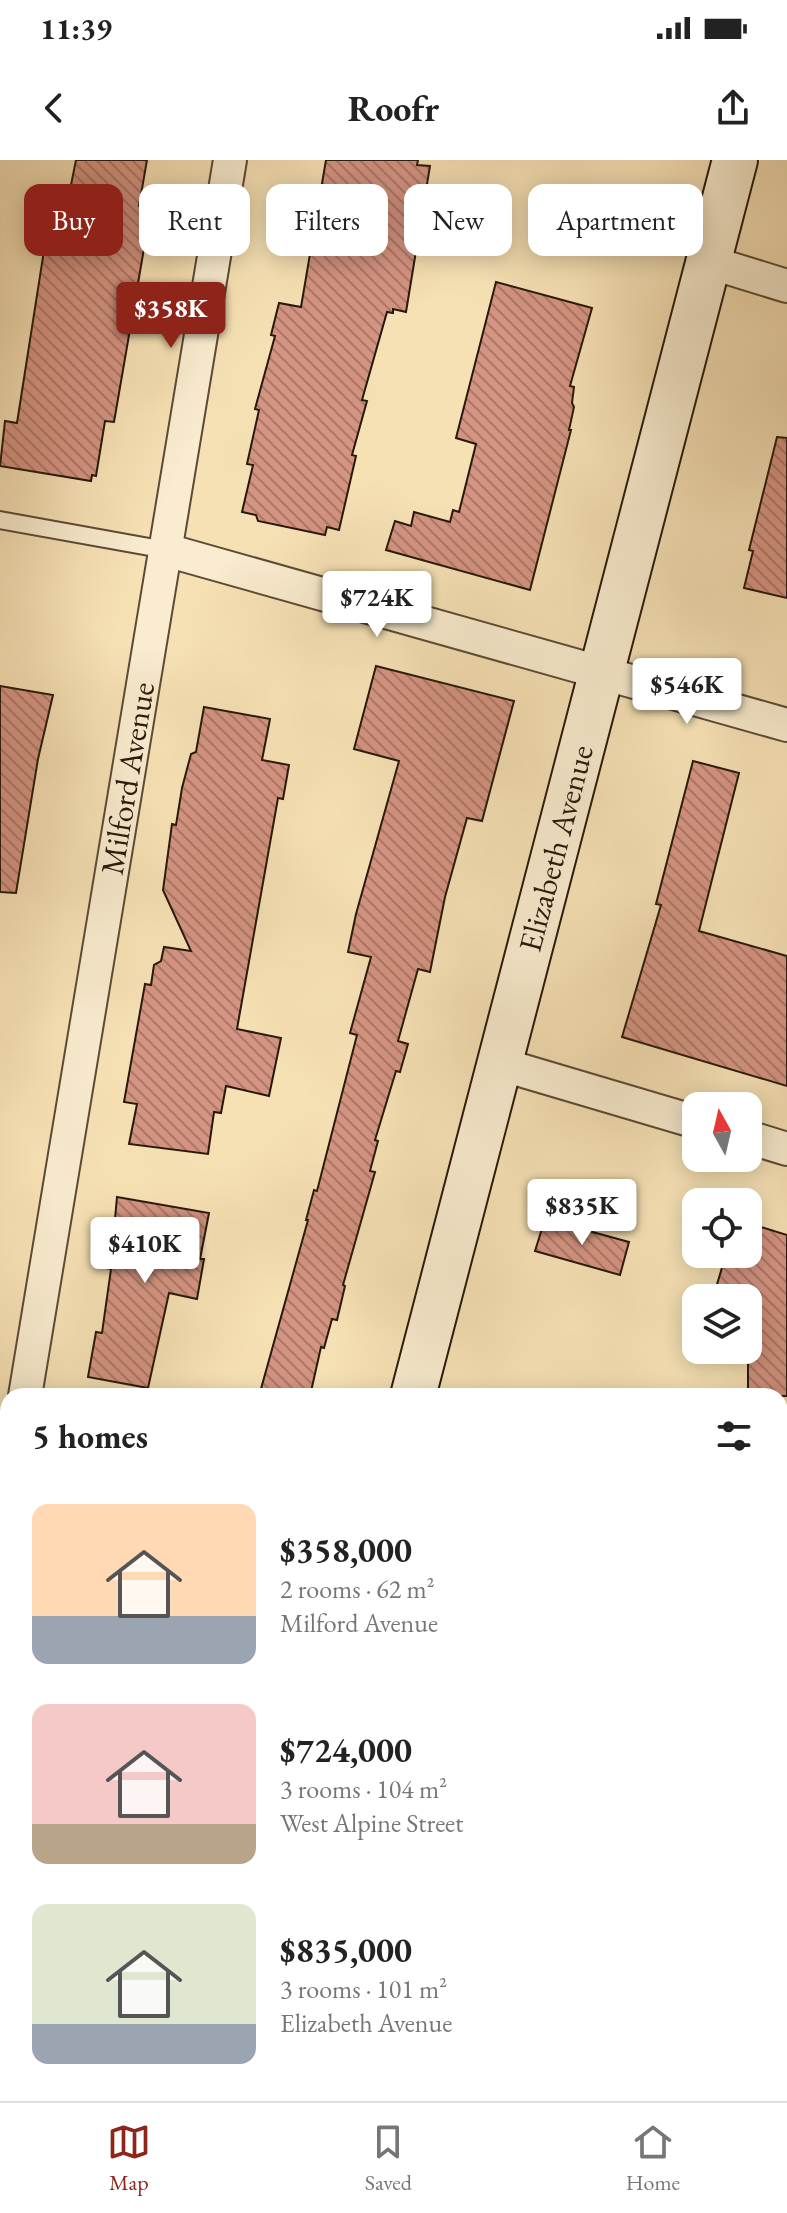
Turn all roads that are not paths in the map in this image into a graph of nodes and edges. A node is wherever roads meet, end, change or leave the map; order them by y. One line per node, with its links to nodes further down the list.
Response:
1 (230, 160): 6 (street, Milford Avenue)
2 (735, 160): 3 (main road, Elizabeth Avenue)
3 (709, 262): 4 (street); 7 (main road, Elizabeth Avenue)
4 (787, 286)
5 (0, 520): 6 (lane)
6 (166, 550): 7 (street); 13 (street, Milford Avenue)
7 (602, 673): 8 (street); 9 (main road, Elizabeth Avenue)
8 (787, 725)
9 (500, 1064): 10 (street); 14 (main road, Elizabeth Avenue)
10 (682, 1118)
11 (762, 1141): 12 (street)
12 (787, 1149)
13 (26, 1388)
14 (415, 1388)

